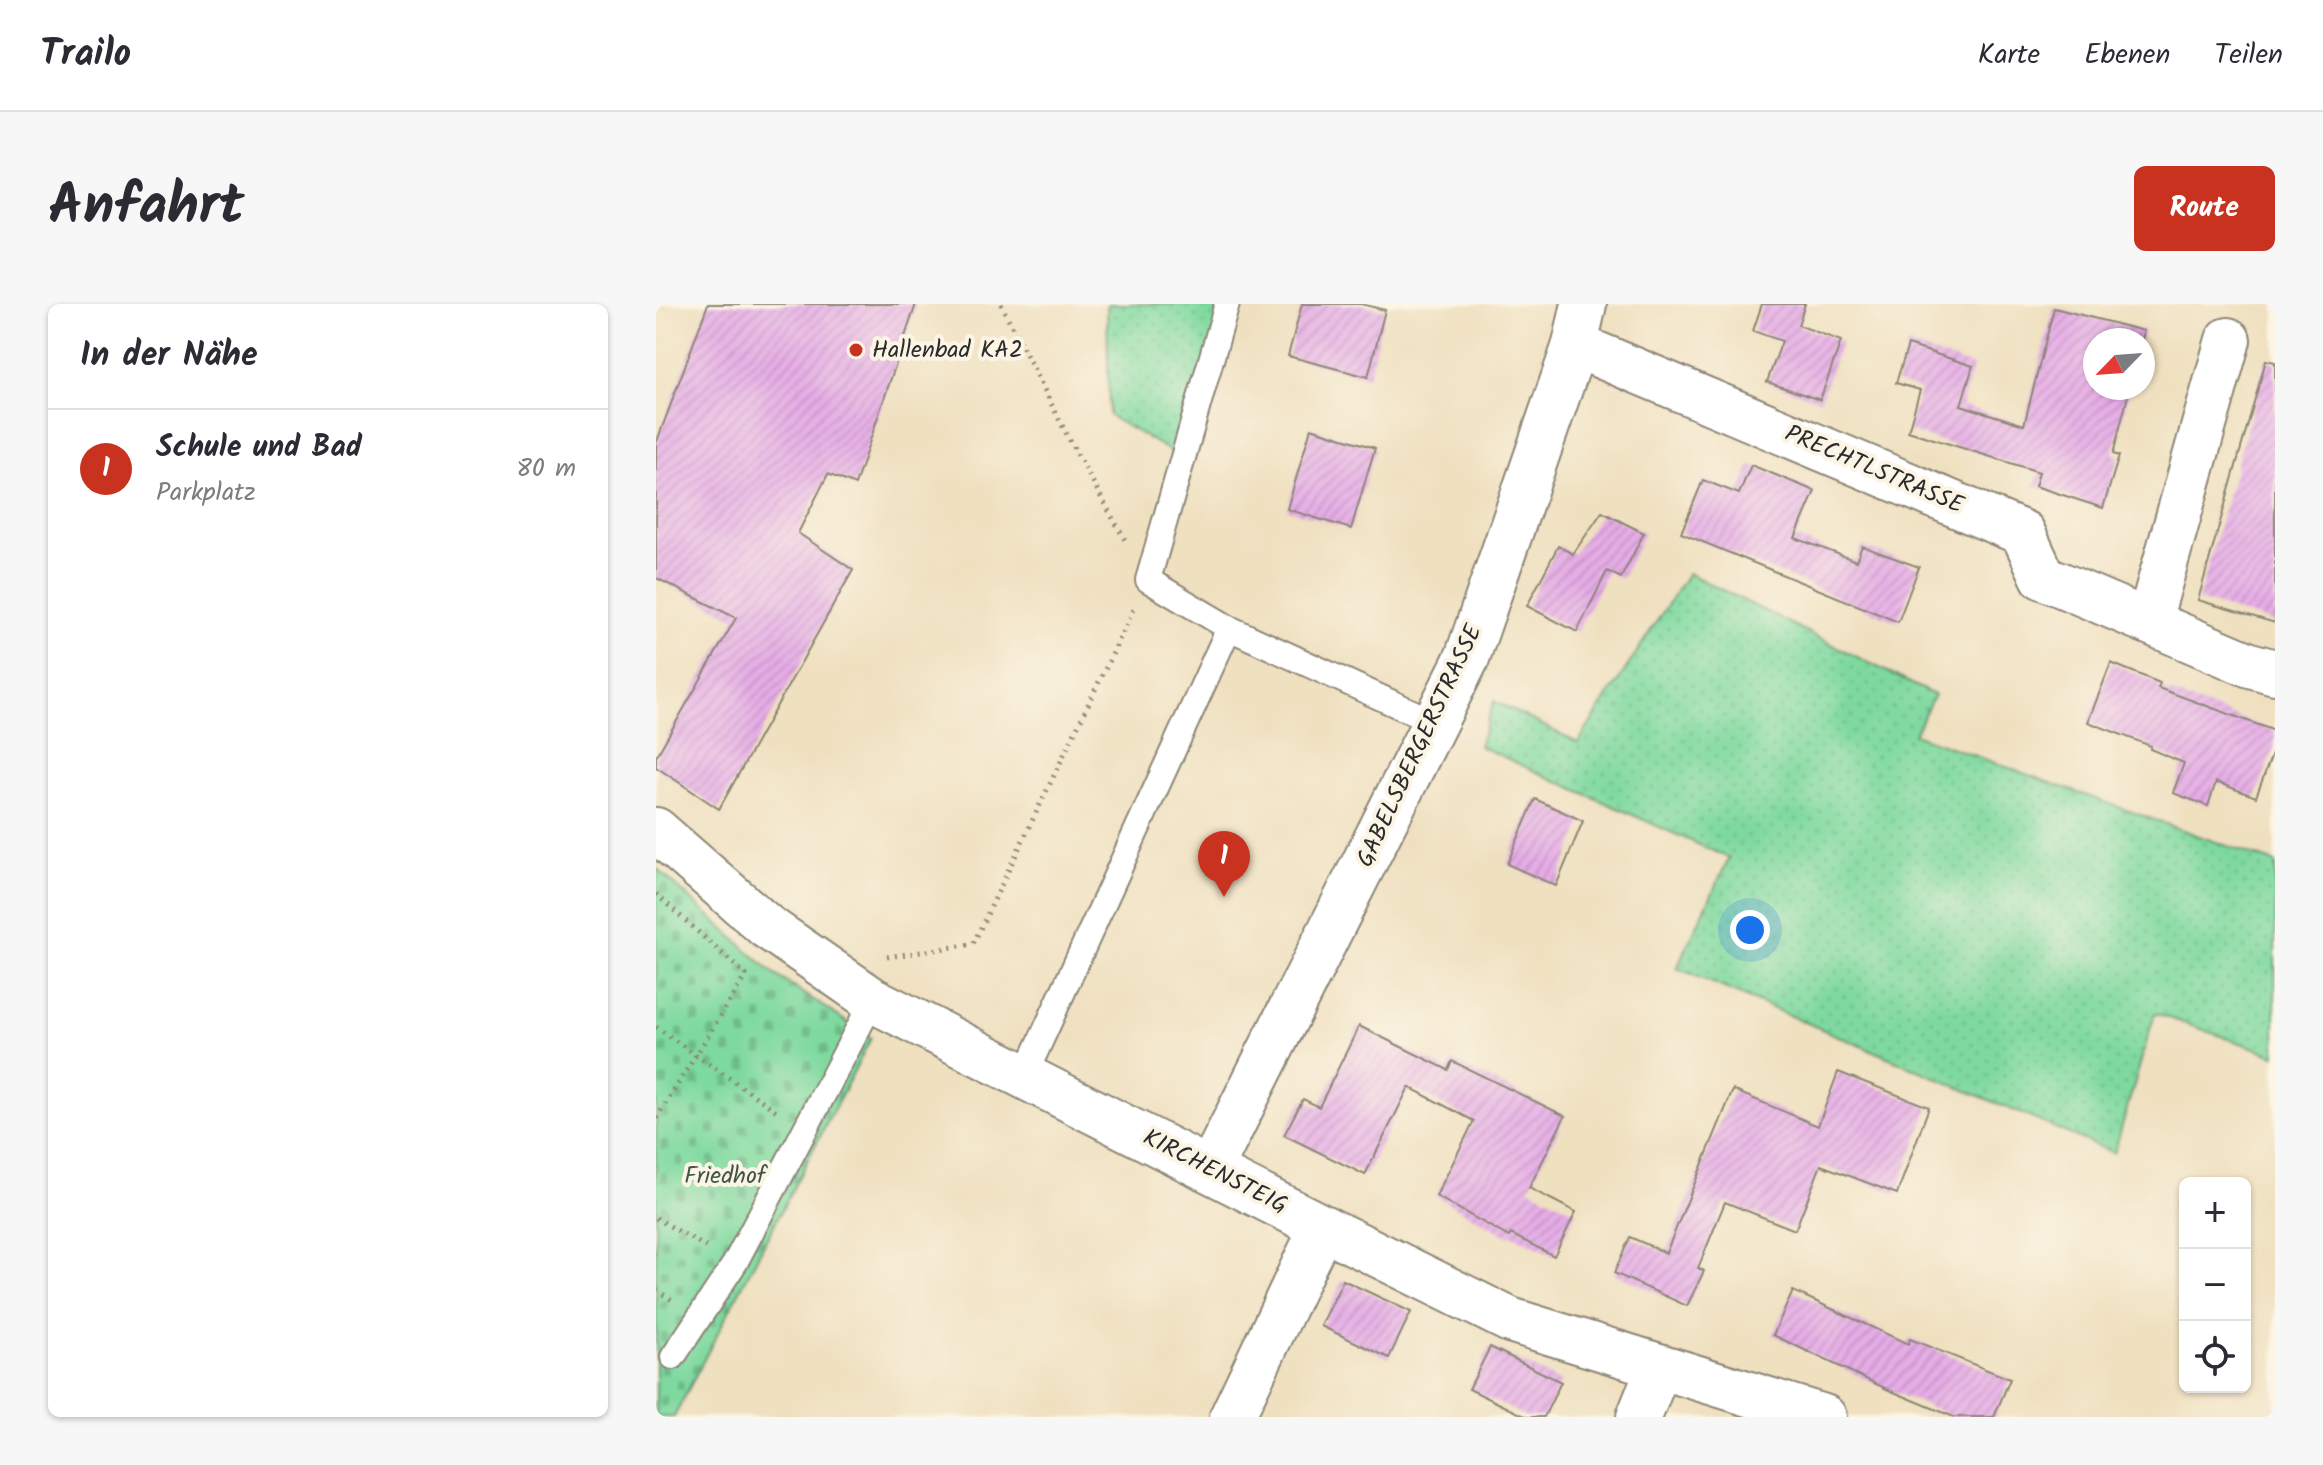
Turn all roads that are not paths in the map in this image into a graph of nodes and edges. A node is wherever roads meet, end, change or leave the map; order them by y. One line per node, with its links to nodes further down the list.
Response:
1 (1227, 304): 5 (lane)
2 (1579, 324): 4 (street, PRECHTLSTRASSE); 7 (street, GABELSBERGERSTRASSE)
3 (2228, 340): 4 (street)
4 (2149, 621): 6 (street, PRECHTLSTRASSE)
5 (1229, 628): 7 (lane); 10 (lane)
6 (2275, 672)
7 (1436, 723): 11 (street, GABELSBERGERSTRASSE)
8 (656, 830): 9 (street, KIRCHENSTEIG)
9 (874, 979): 10 (street, KIRCHENSTEIG); 13 (lane)
10 (1025, 1075): 11 (street, KIRCHENSTEIG)
11 (1210, 1170): 12 (street, KIRCHENSTEIG)
12 (1322, 1227): 14 (street, KIRCHENSTEIG); 15 (street)
13 (673, 1357)
14 (1659, 1367): 16 (street); 17 (street, KIRCHENSTEIG)
15 (1232, 1417)
16 (1639, 1417)
17 (1824, 1417)

